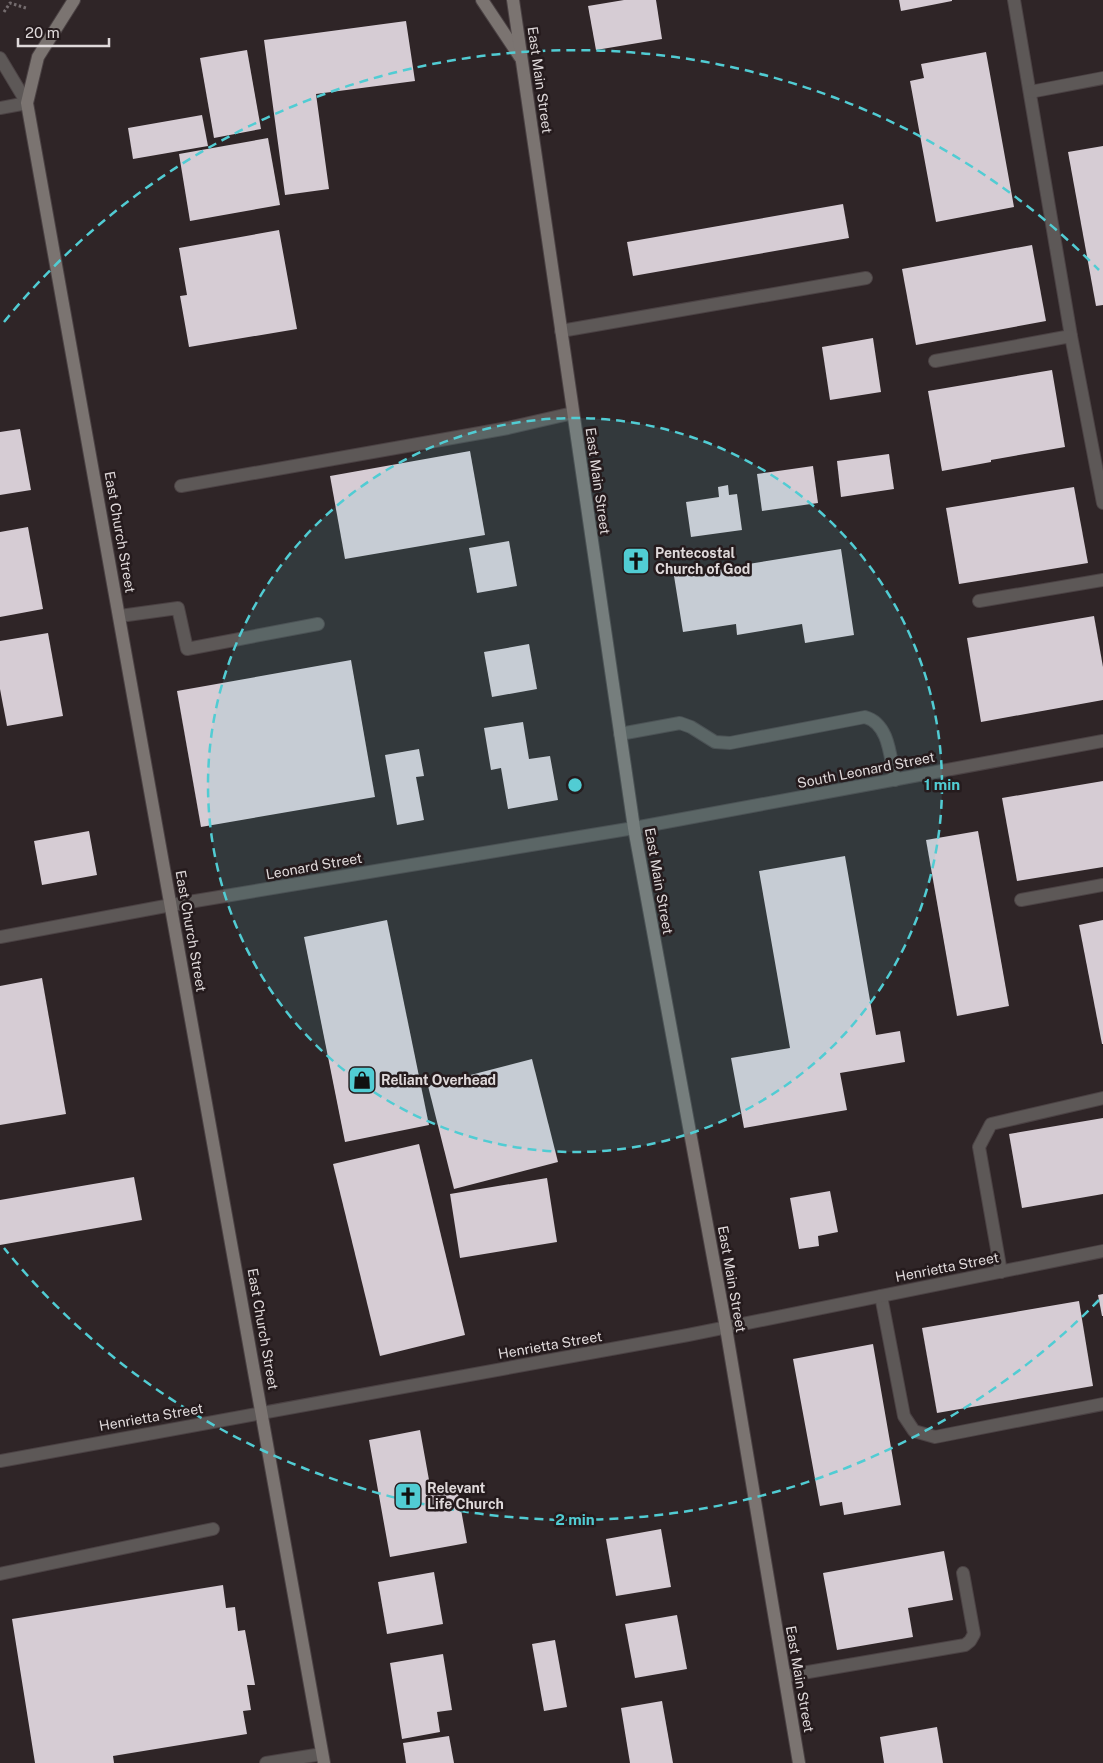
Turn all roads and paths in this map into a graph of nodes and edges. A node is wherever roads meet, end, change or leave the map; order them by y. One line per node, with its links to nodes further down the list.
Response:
1 (74, 0): 12 (main road)
2 (482, 0): 9 (main road)
3 (513, 0): 9 (main road, East Main Street)
4 (1014, 0): 11 (street)
5 (9, 1): 6 (path); 7 (path)
6 (26, 8)
7 (4, 12)
8 (0, 58): 12 (street)
9 (522, 59): 15 (main road, East Main Street)
10 (1103, 78): 11 (street)
11 (1030, 92): 16 (street)
12 (28, 104): 13 (street); 23 (main road, East Church Street)
13 (0, 108)
14 (866, 278): 15 (street)
15 (561, 331): 18 (main road, East Main Street)
16 (1071, 336): 17 (street); 20 (street)
17 (935, 360)
18 (573, 413): 19 (street); 25 (main road, East Main Street)
19 (181, 486)
20 (1103, 503)
21 (1103, 580): 22 (street)
22 (979, 601)
23 (120, 616): 24 (street); 31 (main road, East Church Street)
24 (318, 624)
25 (620, 734): 27 (street); 28 (main road, East Main Street)
26 (1103, 741): 27 (street, South Leonard Street)
27 (895, 780): 28 (street, South Leonard Street)
28 (634, 828): 31 (street, Leonard Street); 37 (main road, East Main Street)
29 (1103, 885): 30 (street)
30 (1021, 900)
31 (171, 906): 32 (street, Leonard Street); 39 (main road, East Church Street)
32 (0, 937)
33 (1103, 1098): 35 (street)
34 (1103, 1251): 35 (street, Henrietta Street)
35 (1001, 1272): 36 (street, Henrietta Street)
36 (881, 1296): 37 (street, Henrietta Street); 38 (street)
37 (726, 1328): 39 (street, Henrietta Street); 44 (main road, East Main Street)
38 (1103, 1404)
39 (262, 1412): 40 (street, Henrietta Street); 45 (main road, East Church Street)
40 (0, 1460)
41 (213, 1529): 42 (street)
42 (0, 1574)
43 (964, 1574): 44 (street)
44 (785, 1676): 47 (main road, East Main Street)
45 (323, 1758): 46 (street)
46 (266, 1763)
47 (799, 1763)

